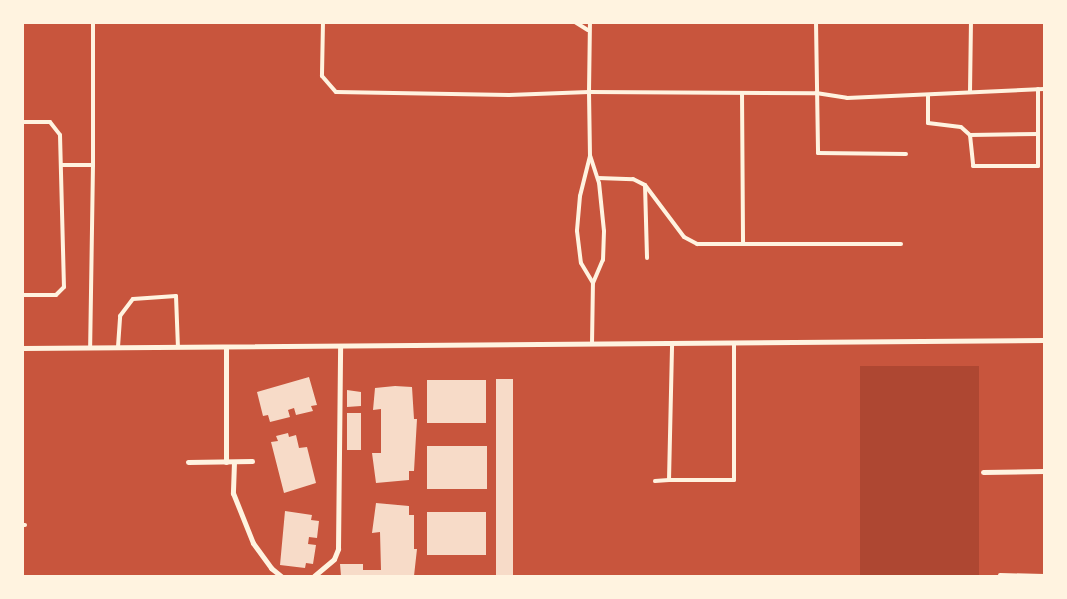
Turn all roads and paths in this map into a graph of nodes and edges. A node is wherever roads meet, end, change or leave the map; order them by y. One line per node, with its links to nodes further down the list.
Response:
1 (93, 22): 20 (lane)
2 (323, 22): 10 (lane)
3 (575, 22): 7 (lane)
4 (590, 22): 7 (lane)
5 (816, 22): 13 (lane)
6 (971, 22): 11 (lane)
7 (588, 30): 10 (lane)
8 (1038, 89): 9 (lane); 11 (lane); 16 (lane)
9 (1044, 89)
10 (589, 92): 12 (lane); 19 (lane)
11 (970, 92): 14 (lane)
12 (742, 93): 13 (lane); 24 (lane)
13 (816, 93): 14 (lane); 18 (lane)
14 (928, 95): 17 (lane)
15 (22, 122): 21 (lane)
16 (1038, 134): 17 (lane); 17 (lane)
17 (970, 135)
18 (906, 154)
19 (590, 156): 22 (lane); 27 (lane)
20 (93, 164): 21 (lane); 38 (lane)
21 (62, 165): 28 (lane)
22 (598, 178): 23 (lane); 27 (lane)
23 (645, 185): 24 (lane); 26 (lane)
24 (744, 242): 25 (lane)
25 (901, 244)
26 (647, 258)
27 (593, 283): 32 (lane)
28 (22, 295)
29 (1044, 340): 31 (street)
30 (672, 343): 31 (street); 32 (street); 45 (lane)
31 (734, 343): 45 (lane)
32 (592, 344): 33 (street)
33 (340, 346): 36 (street); 49 (street)
34 (118, 347): 35 (street); 35 (lane); 38 (street)
35 (178, 347): 36 (street)
36 (226, 347): 41 (street)
37 (22, 348): 38 (street)
38 (90, 348)
39 (252, 461): 42 (street)
40 (188, 462): 41 (street)
41 (226, 462): 42 (street)
42 (234, 462): 48 (street)
43 (1044, 471): 44 (street)
44 (983, 472)
45 (669, 480): 46 (lane)
46 (656, 482)
47 (1000, 575): 50 (lane)
48 (281, 576)
49 (314, 576)
50 (1044, 576)

